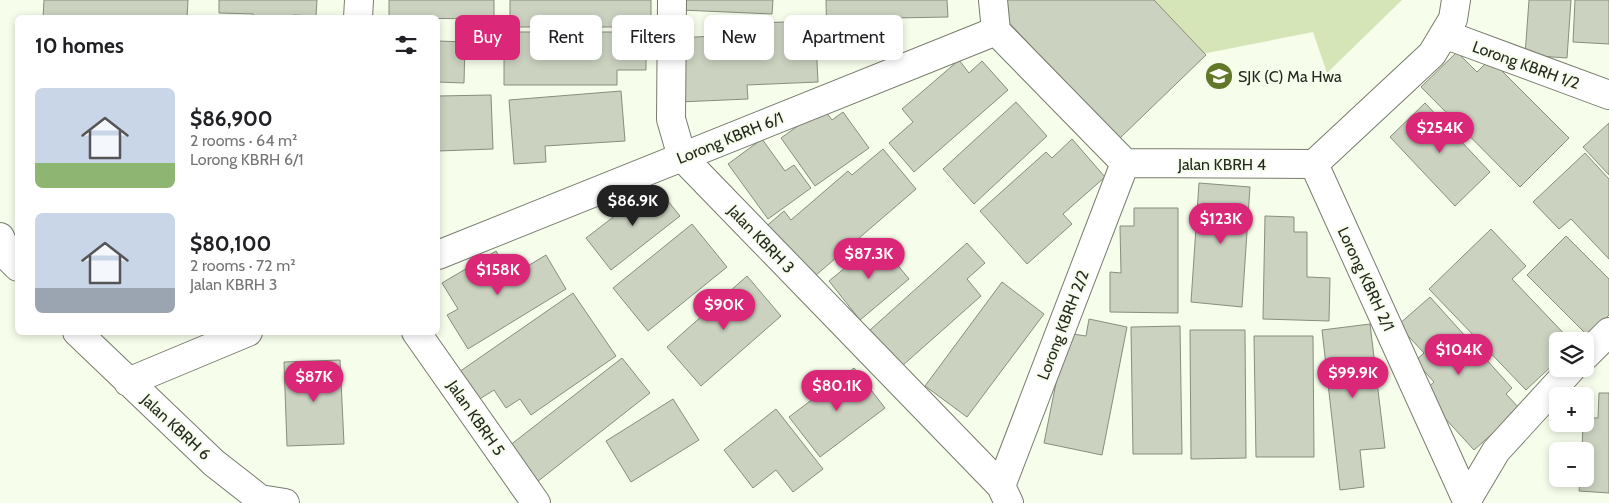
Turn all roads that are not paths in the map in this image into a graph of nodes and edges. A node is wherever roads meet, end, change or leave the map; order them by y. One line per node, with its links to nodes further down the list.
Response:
1 (359, 0): 5 (street)
2 (672, 0): 9 (street, Jalan KBRH 3)
3 (993, 0): 6 (street)
4 (1456, 0): 7 (street)
5 (358, 15)
6 (996, 31): 9 (street, Lorong KBRH 6/1); 10 (street)
7 (1444, 34): 8 (street, Lorong KBRH 1/2); 11 (street)
8 (1609, 95)
9 (682, 157): 13 (street, Lorong KBRH 6/1); 22 (street, Jalan KBRH 3)
10 (1125, 163): 11 (street, Jalan KBRH 4); 22 (street, Lorong KBRH 2/2)
11 (1314, 164): 23 (street, Lorong KBRH 2/1)
12 (0, 237): 14 (street)
13 (440, 254)
14 (15, 264)
15 (1609, 332): 19 (street)
16 (80, 335): 21 (street, Jalan KBRH 6)
17 (241, 335): 21 (street)
18 (418, 335): 25 (street, Jalan KBRH 5)
19 (1594, 347)
20 (1564, 377): 23 (street)
21 (128, 382): 24 (street, Jalan KBRH 6)
22 (1005, 494)
23 (1468, 502)
24 (286, 503)
25 (536, 503)

